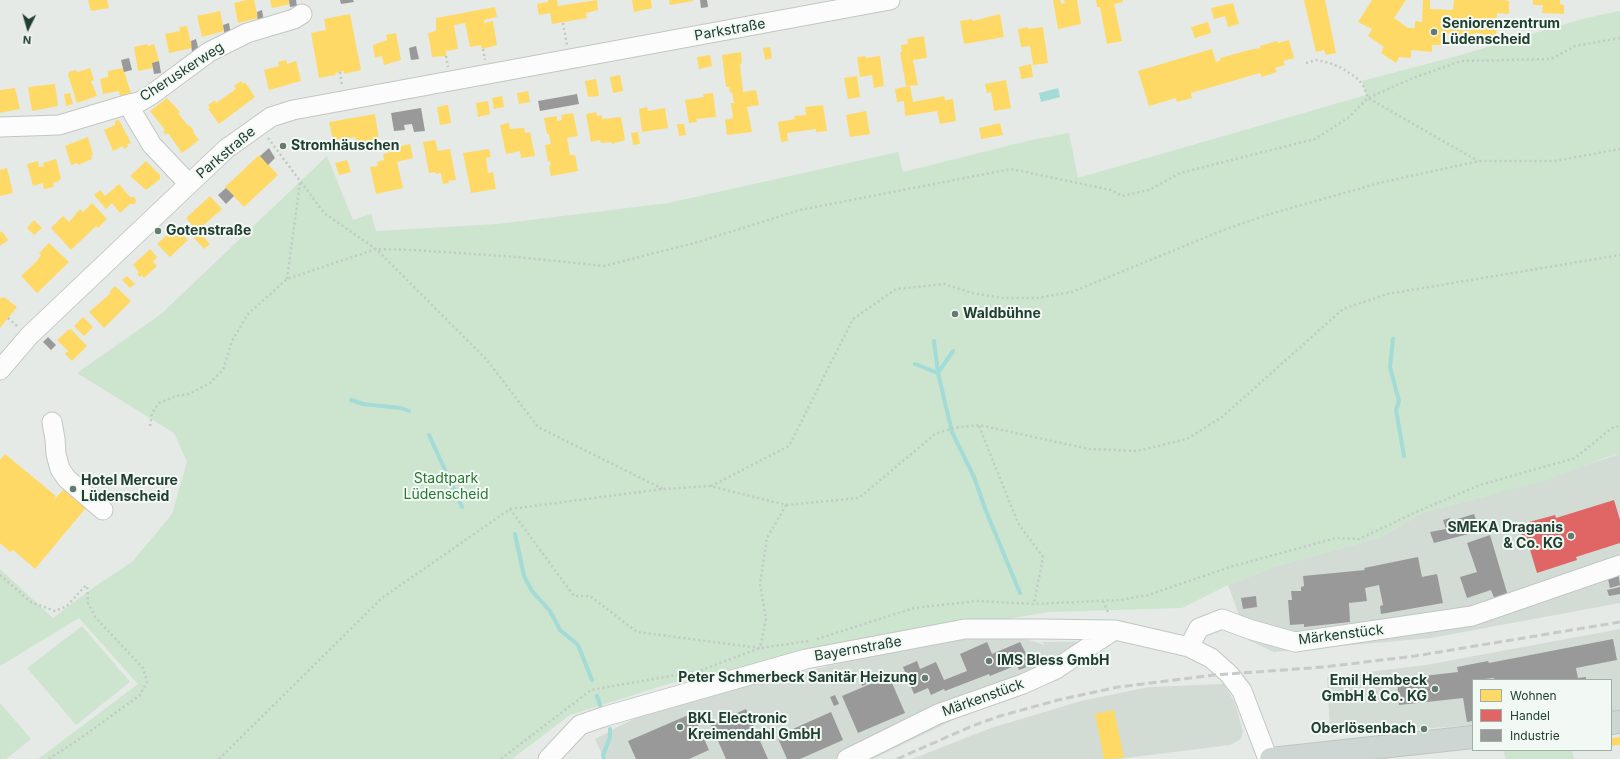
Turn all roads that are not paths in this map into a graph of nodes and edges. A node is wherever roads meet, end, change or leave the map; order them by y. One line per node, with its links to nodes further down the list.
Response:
1 (890, 0): 5 (street, Parkstraße)
2 (302, 14): 3 (street, Cheruskerweg)
3 (129, 104): 4 (street); 5 (street)
4 (0, 127)
5 (189, 184): 6 (street, Parkstraße)
6 (0, 370)
7 (52, 422): 8 (street)
8 (103, 510)
9 (1620, 565): 11 (street, Märkenstück)
10 (1115, 630): 11 (street, Bayernstraße); 13 (street, Bayernstraße); 14 (street, Märkenstück)
11 (1189, 647): 15 (street)
12 (1472, 737): 15 (main road)
13 (548, 759)
14 (848, 759)
15 (1269, 759)

